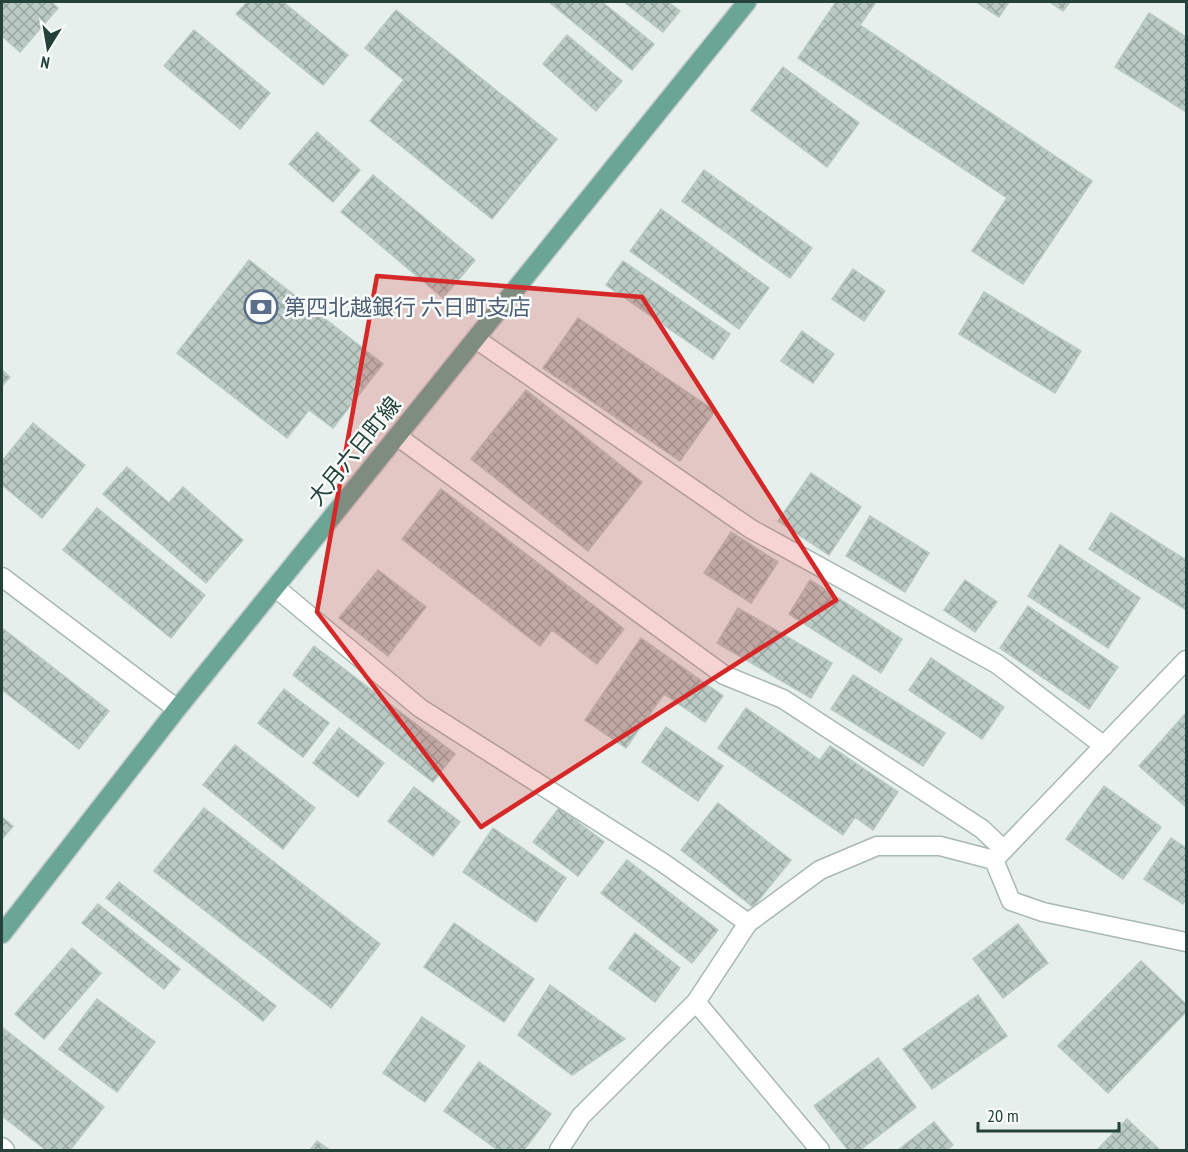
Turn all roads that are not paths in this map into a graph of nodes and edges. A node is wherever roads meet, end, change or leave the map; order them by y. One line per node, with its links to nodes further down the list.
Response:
1 (747, 2): 2 (main road, 大月六日町線)
2 (476, 339): 3 (main road, 大月六日町線); 8 (street)
3 (397, 436): 5 (main road, 大月六日町線); 9 (street)
4 (2, 577): 7 (street)
5 (275, 587): 7 (main road, 大月六日町線); 10 (street)
6 (1186, 660): 8 (street)
7 (177, 709): 11 (main road, 大月六日町線)
8 (1104, 746): 9 (street)
9 (999, 855): 10 (street); 12 (street)
10 (748, 923): 13 (street)
11 (2, 934)
12 (1186, 942)
13 (696, 1002): 16 (street); 17 (street)
14 (2, 1148): 15 (street)
15 (6, 1150)
16 (559, 1150)
17 (820, 1150)

